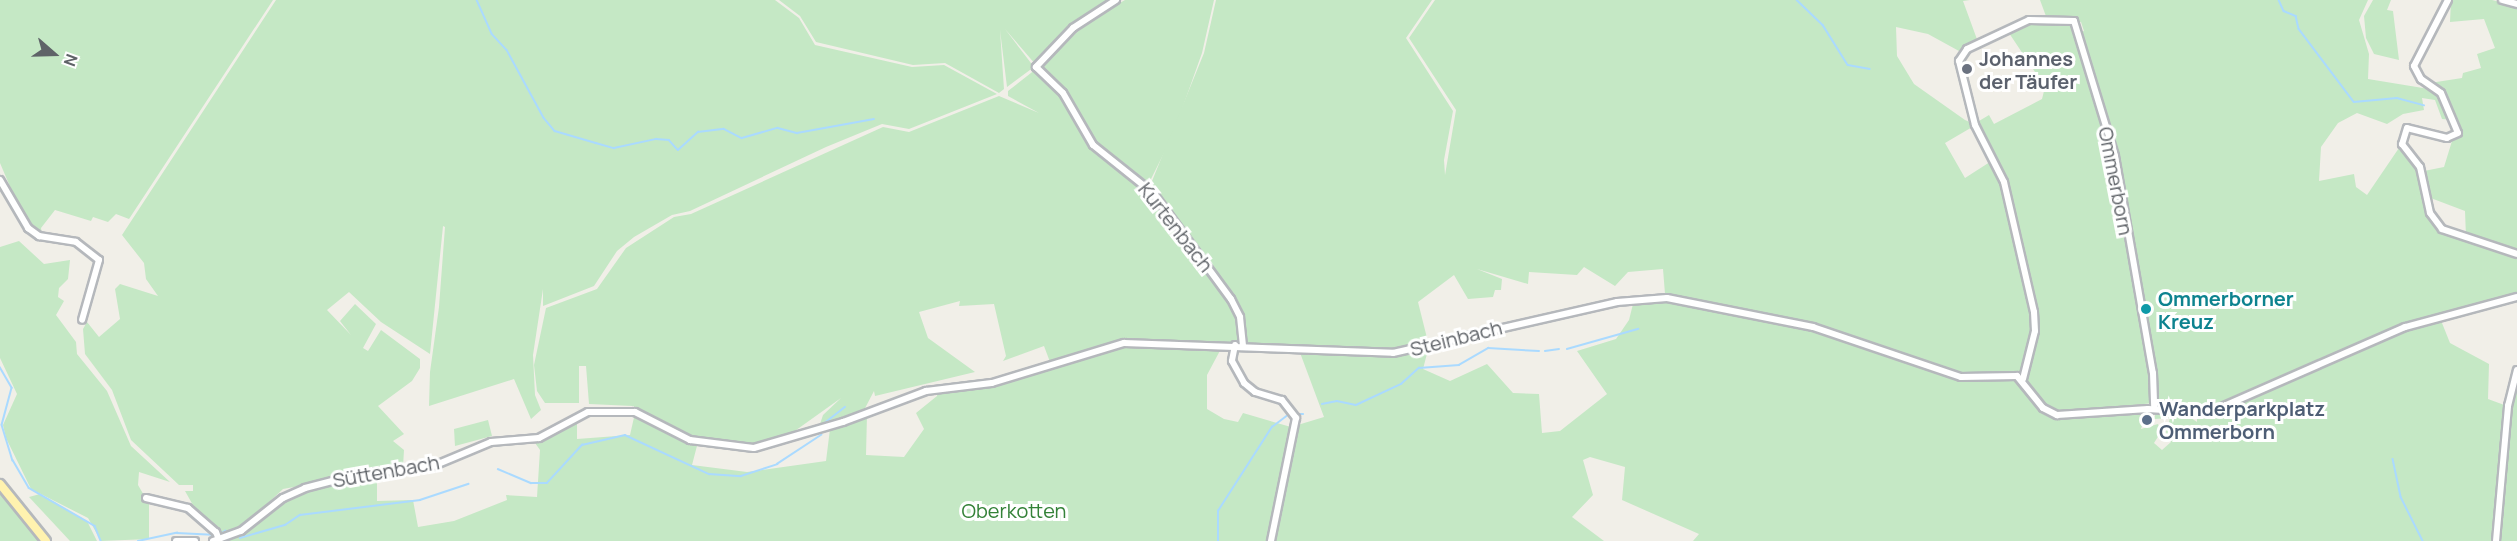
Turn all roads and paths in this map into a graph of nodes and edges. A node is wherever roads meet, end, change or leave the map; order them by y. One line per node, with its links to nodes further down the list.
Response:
1 (1116, 0): 10 (street, Kurtenbach)
2 (2448, 0): 6 (street)
3 (2502, 0): 4 (street)
4 (2517, 4)
5 (0, 180): 8 (street)
6 (2517, 255)
7 (2517, 297): 14 (street)
8 (82, 320)
9 (1235, 345): 10 (street, Steinbach); 13 (street, Steinbach); 21 (street)
10 (1243, 346): 12 (street, Steinbach)
11 (2517, 370): 22 (street)
12 (2023, 379): 14 (street); 14 (street, Ommerborn)
13 (938, 388): 20 (street, Süttenbach)
14 (2154, 409)
15 (0, 484): 17 (main road)
16 (146, 498): 20 (street, Süttenbach)
17 (46, 541)
18 (176, 541): 19 (street)
19 (195, 541)
20 (216, 541)
21 (1271, 541)
22 (2496, 541)

